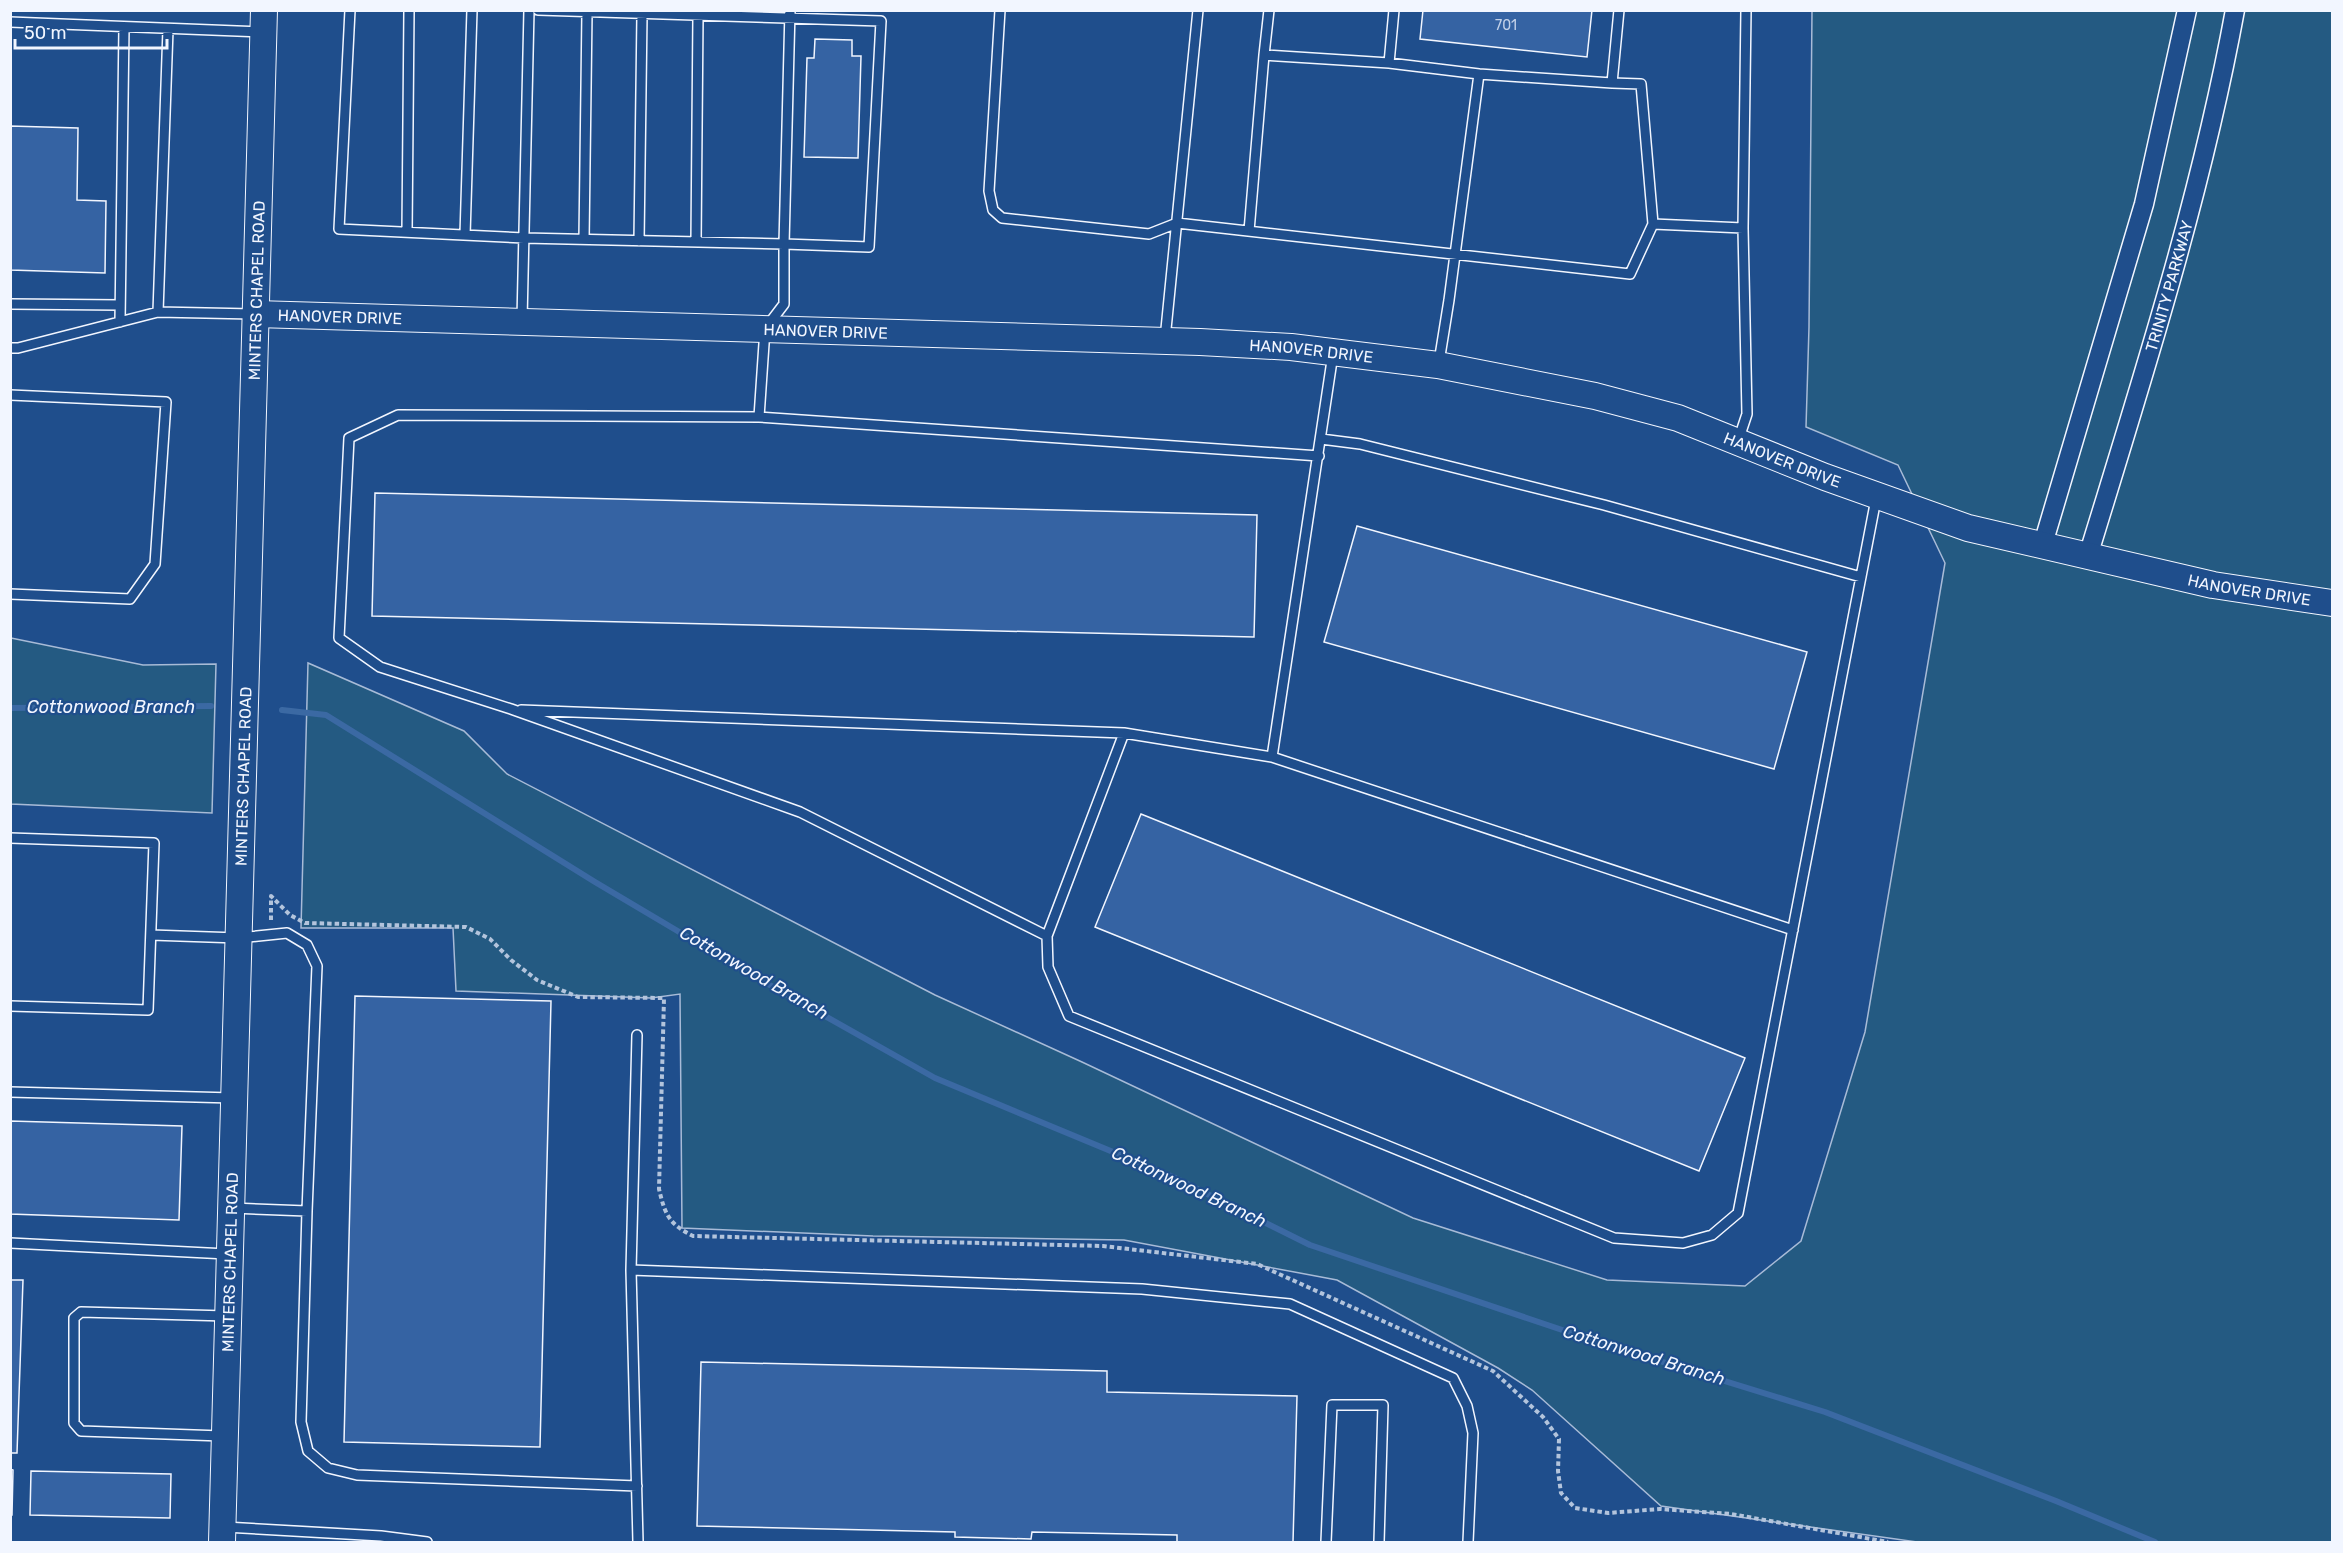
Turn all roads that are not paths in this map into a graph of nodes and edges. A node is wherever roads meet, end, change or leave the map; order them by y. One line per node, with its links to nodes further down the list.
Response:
1 (350, 10): 31 (lane)
2 (410, 10): 31 (lane)
3 (472, 10): 32 (lane)
4 (529, 10): 33 (lane)
5 (538, 10): 14 (lane)
6 (1000, 10): 27 (lane)
7 (1198, 10): 27 (lane)
8 (1269, 10): 23 (lane)
9 (1394, 10): 24 (lane)
10 (1619, 10): 26 (lane)
11 (1746, 10): 29 (lane)
12 (2187, 10): 56 (street)
13 (2235, 10): 57 (street, TRINITY PARKWAY)
14 (587, 12): 16 (lane); 34 (lane)
15 (719, 13): 17 (lane); 18 (lane)
16 (642, 14): 18 (lane); 35 (lane)
17 (790, 14): 37 (lane); 37 (lane)
18 (698, 15): 36 (lane)
19 (10, 21): 21 (lane)
20 (264, 21): 22 (lane); 42 (street, MINTERS CHAPEL ROAD)
21 (124, 27): 22 (lane); 40 (lane)
22 (168, 29): 41 (lane)
23 (1264, 55): 24 (lane); 30 (lane)
24 (1389, 63): 25 (lane)
25 (1479, 74): 26 (lane); 38 (lane)
26 (1612, 83): 28 (lane)
27 (1177, 223): 30 (lane); 46 (lane)
28 (1653, 224): 29 (lane); 38 (lane)
29 (1743, 228): 53 (lane)
30 (1249, 231): 38 (lane)
31 (407, 232): 32 (lane)
32 (465, 235): 33 (lane)
33 (524, 238): 34 (lane); 44 (lane)
34 (584, 239): 35 (lane)
35 (639, 241): 36 (lane)
36 (696, 242): 37 (lane)
37 (784, 244): 45 (lane)
38 (1455, 253): 49 (lane)
39 (10, 304): 40 (lane)
40 (120, 305): 43 (lane)
41 (158, 312): 42 (lane); 43 (lane)
42 (256, 314): 44 (street, HANOVER DRIVE); 68 (street, MINTERS CHAPEL ROAD)
43 (120, 322): 47 (lane)
44 (522, 322): 45 (street, HANOVER DRIVE)
45 (765, 329): 46 (street, HANOVER DRIVE); 51 (lane)
46 (1165, 341): 48 (street, HANOVER DRIVE)
47 (10, 348)
48 (1333, 352): 49 (street, HANOVER DRIVE); 52 (lane)
49 (1438, 365): 53 (street, HANOVER DRIVE)
50 (10, 395): 59 (lane)
51 (759, 417): 54 (lane); 61 (lane)
52 (1321, 439): 54 (lane); 58 (lane)
53 (1738, 441): 55 (street, HANOVER DRIVE)
54 (1319, 456): 63 (lane)
55 (1877, 496): 56 (street, HANOVER DRIVE); 58 (lane)
56 (2043, 544): 57 (street, HANOVER DRIVE)
57 (2088, 556): 60 (street, HANOVER DRIVE)
58 (1862, 577): 65 (lane)
59 (10, 594)
60 (2332, 603)
61 (512, 709): 62 (lane); 67 (lane)
62 (1124, 733): 63 (lane); 67 (lane)
63 (1272, 757): 65 (lane)
64 (10, 838): 66 (lane)
65 (1793, 930): 67 (lane)
66 (151, 935): 68 (lane); 69 (lane)
67 (1047, 936)
68 (238, 938): 72 (street, MINTERS CHAPEL ROAD); 74 (lane)
69 (10, 1006)
70 (637, 1035): 77 (lane)
71 (10, 1092): 72 (lane)
72 (234, 1098): 73 (street, MINTERS CHAPEL ROAD)
73 (231, 1208): 74 (lane); 76 (street, MINTERS CHAPEL ROAD)
74 (307, 1211): 80 (lane)
75 (10, 1243): 76 (lane)
76 (230, 1254): 78 (street, MINTERS CHAPEL ROAD)
77 (631, 1270): 80 (lane); 86 (lane)
78 (228, 1316): 79 (street, MINTERS CHAPEL ROAD); 79 (lane)
79 (225, 1436): 81 (street, MINTERS CHAPEL ROAD)
80 (637, 1486): 83 (lane)
81 (222, 1535): 82 (lane)
82 (427, 1542)
83 (638, 1542)
84 (1326, 1542): 85 (lane)
85 (1379, 1542)
86 (1468, 1542)

